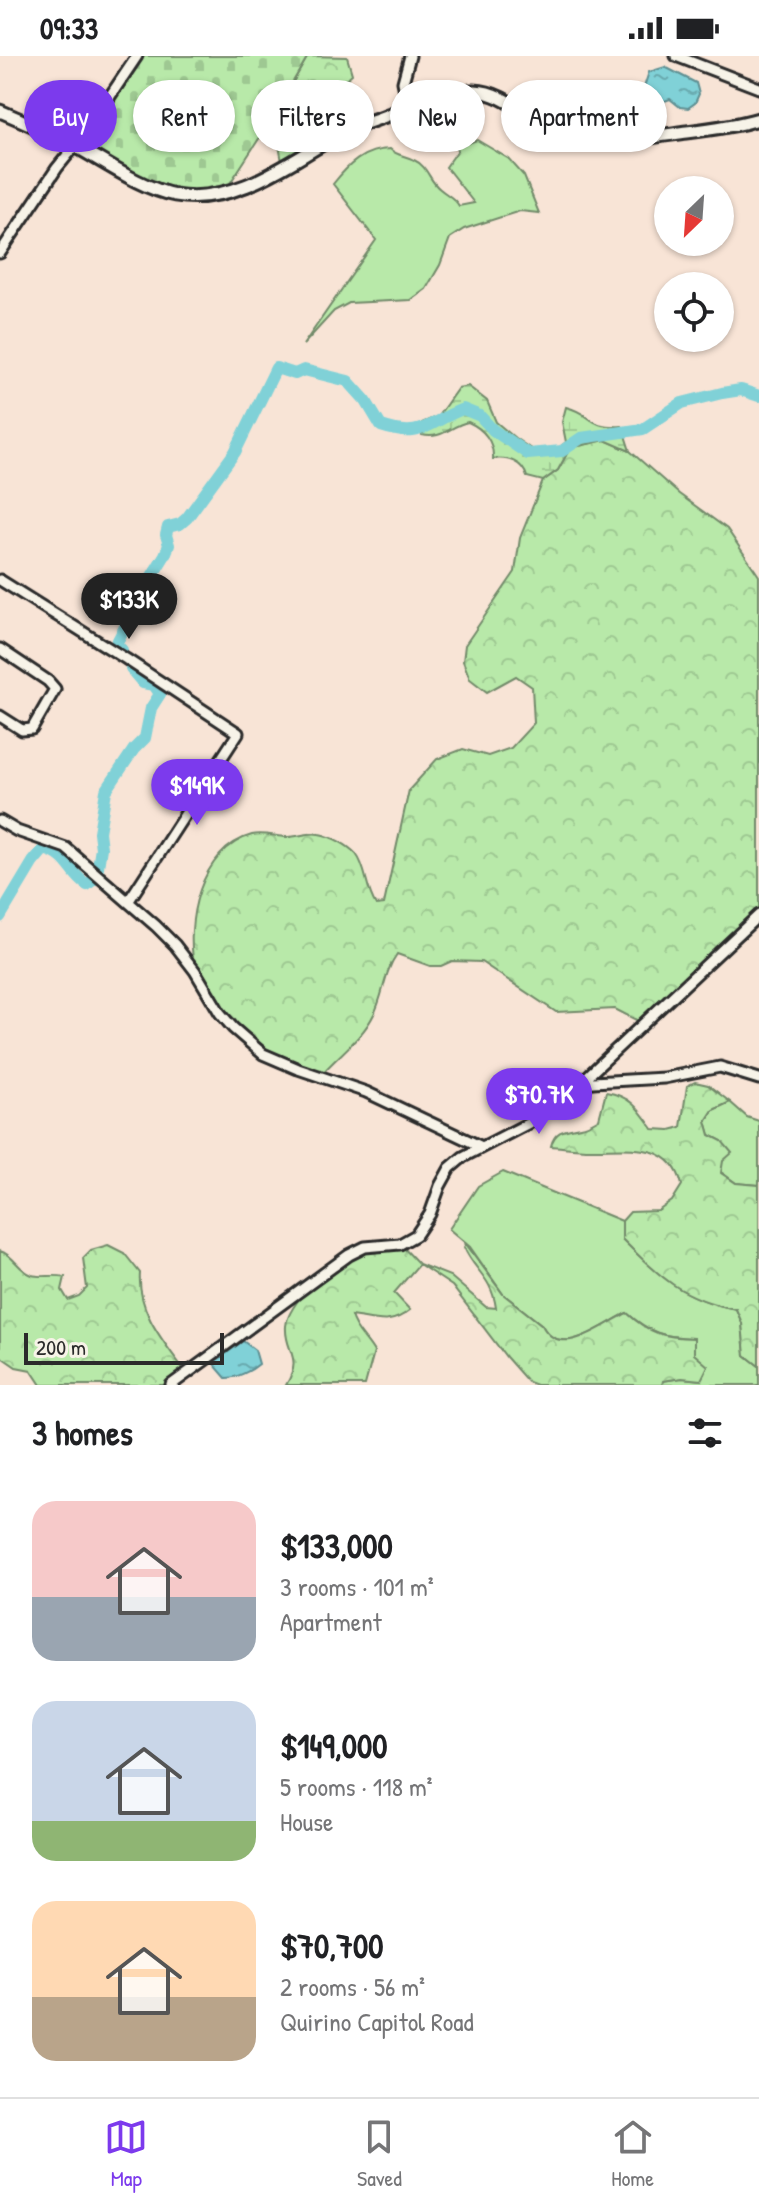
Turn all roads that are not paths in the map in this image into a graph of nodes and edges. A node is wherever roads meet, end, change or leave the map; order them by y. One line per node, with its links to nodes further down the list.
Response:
1 (137, 56): 5 (street)
2 (410, 56): 4 (street)
3 (676, 56): 6 (street)
4 (404, 80)
5 (117, 85)
6 (759, 88)
7 (485, 93): 10 (main road)
8 (0, 111): 11 (main road)
9 (390, 112): 13 (main road)
10 (759, 119)
11 (24, 121)
12 (70, 152): 14 (street)
13 (91, 152)
14 (0, 253)
15 (0, 580): 19 (street)
16 (0, 649): 17 (street)
17 (0, 716)
18 (0, 821): 19 (street)
19 (128, 902): 23 (street)
20 (759, 915): 22 (street)
21 (759, 1079): 22 (street)
22 (574, 1089): 23 (street)
23 (482, 1147): 24 (street)
24 (171, 1385)

